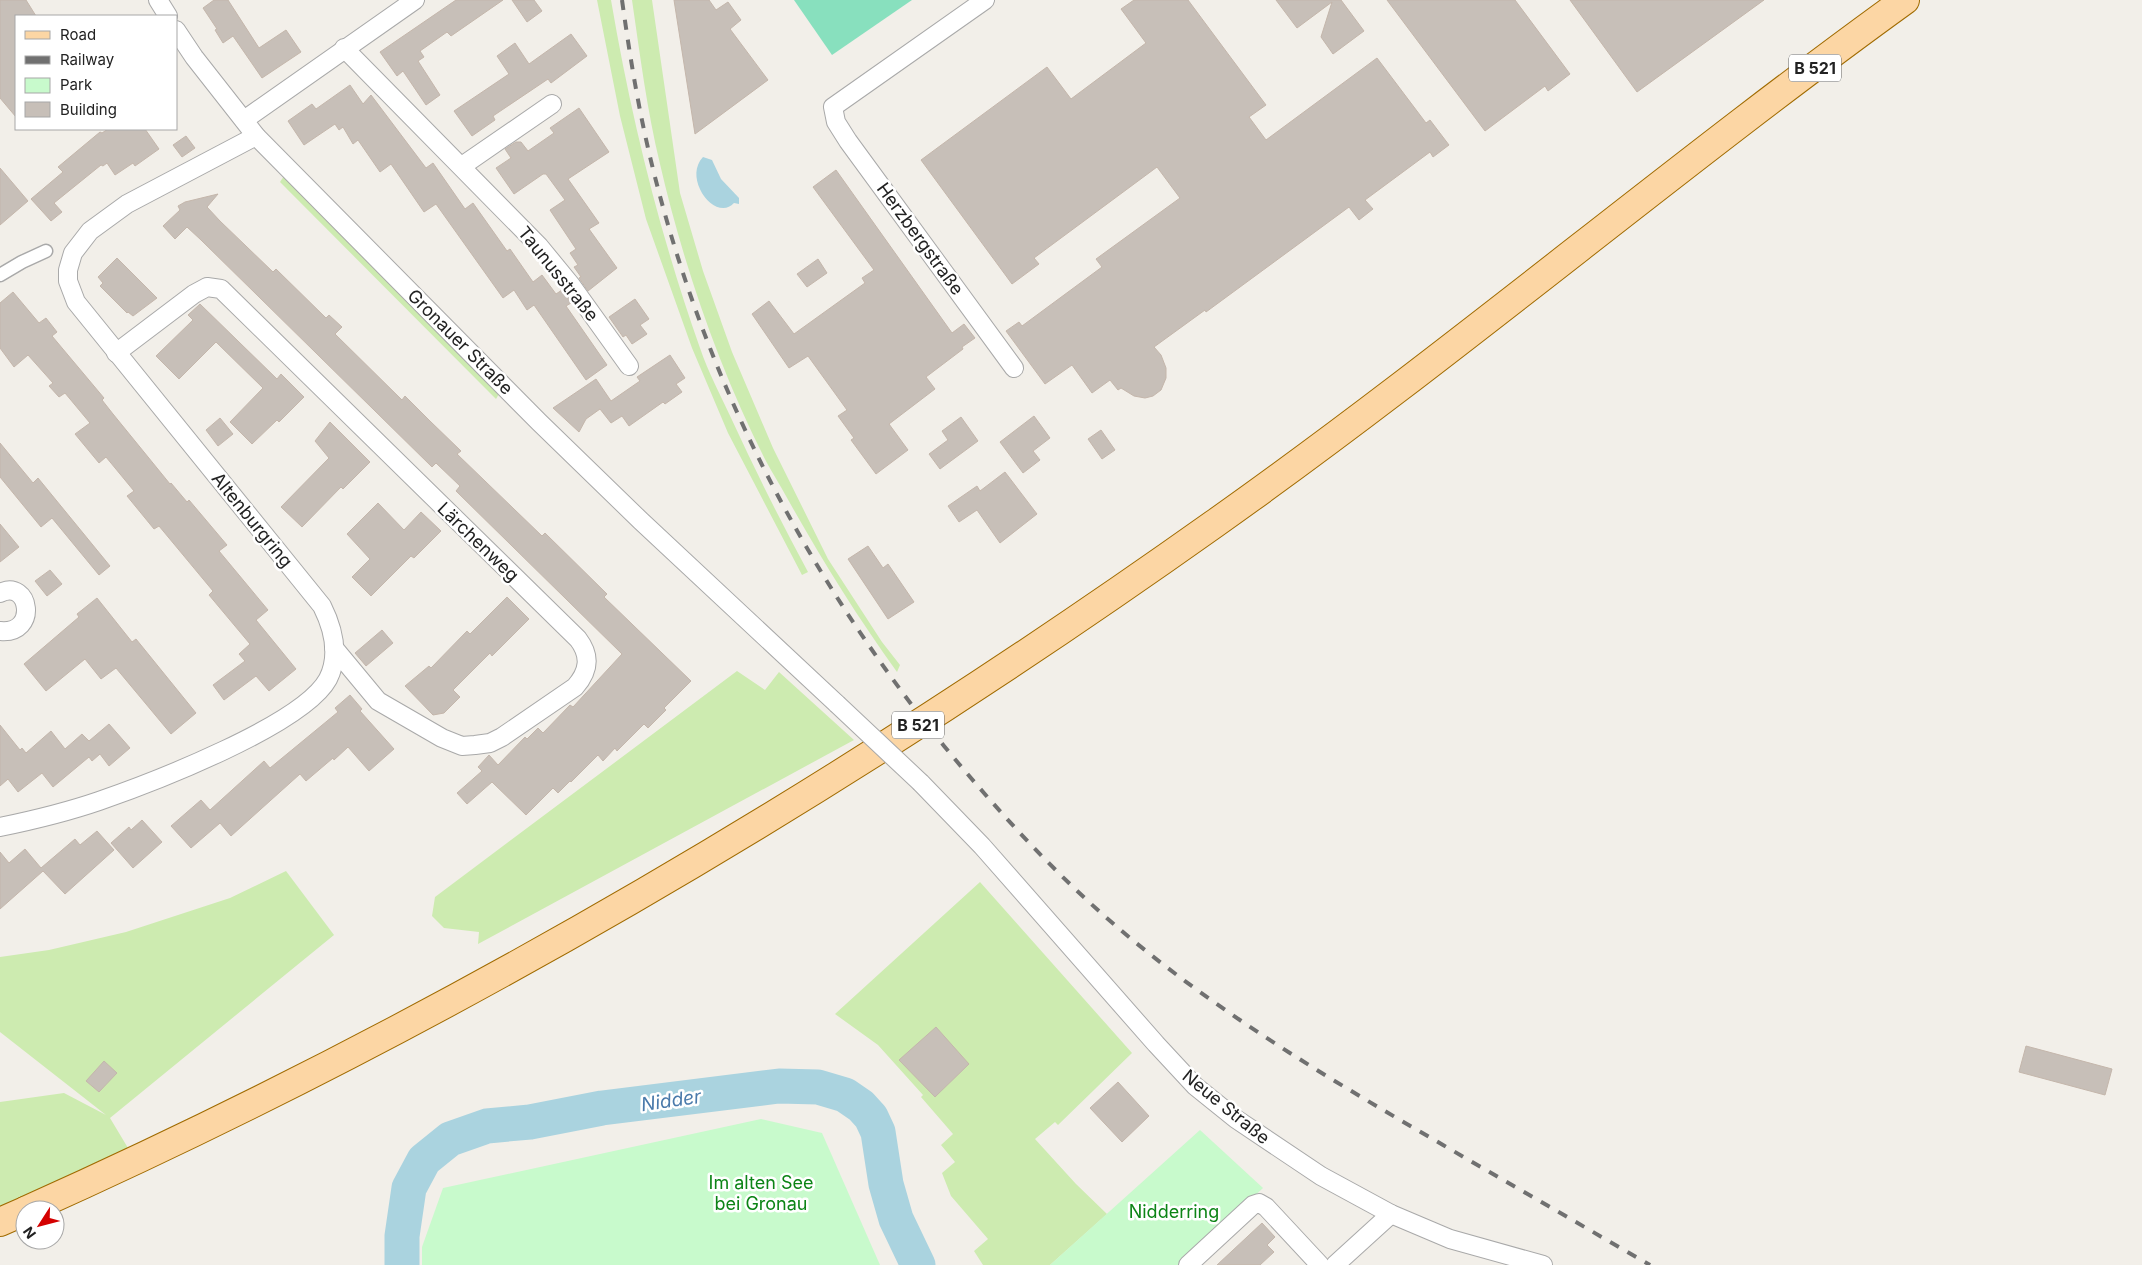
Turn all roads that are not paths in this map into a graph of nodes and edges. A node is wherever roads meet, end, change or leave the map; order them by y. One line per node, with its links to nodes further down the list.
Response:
1 (158, 0): 5 (street)
2 (415, 0): 7 (street)
3 (985, 0): 16 (street, Herzbergstraße)
4 (1905, 0): 22 (main road, B 521)
5 (167, 15)
6 (178, 33): 9 (street, Gronauer Straße)
7 (344, 48): 9 (street); 11 (street, Taunusstraße)
8 (552, 104): 11 (street)
9 (244, 120): 10 (street, Gronauer Straße)
10 (256, 136): 14 (street, Altenburgring); 20 (street, Gronauer Straße)
11 (462, 166): 15 (street, Taunusstraße)
12 (46, 251): 13 (street)
13 (1, 273)
14 (116, 353): 19 (street, Altenburgring); 19 (street, Lärchenweg)
15 (628, 366)
16 (1014, 368)
17 (0, 593): 18 (street)
18 (0, 631)
19 (334, 648): 21 (street, Altenburgring)
20 (837, 704): 23 (street, Neue Straße, bridge)
21 (0, 827)
22 (48, 1200)
23 (1391, 1214): 28 (street); 29 (street, Neue Straße)
24 (15, 1215): 25 (main road, B 521)
25 (0, 1222)
26 (1188, 1265): 27 (street)
27 (1320, 1265)
28 (1335, 1265)
29 (1543, 1265)

